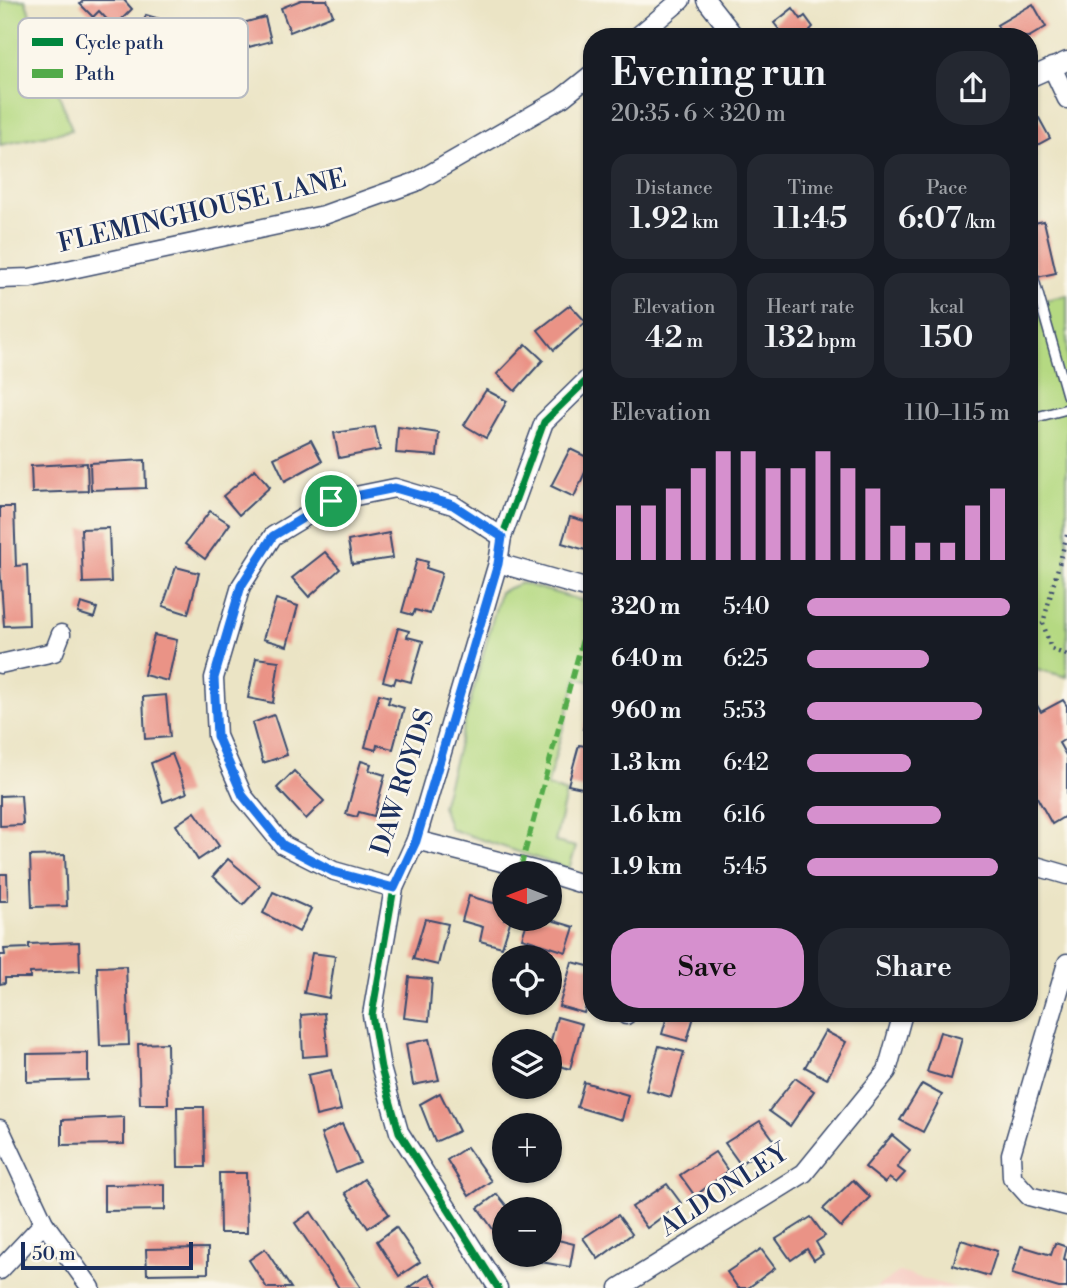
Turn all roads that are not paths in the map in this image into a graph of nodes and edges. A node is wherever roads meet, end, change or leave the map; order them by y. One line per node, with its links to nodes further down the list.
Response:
1 (681, 0): 3 (street)
2 (706, 0): 4 (street)
3 (648, 28)
4 (728, 28)
5 (1059, 64): 6 (street); 8 (street)
6 (1038, 74)
7 (583, 81): 9 (street, FLEMINGHOUSE LANE)
8 (1067, 99)
9 (0, 279)
10 (1038, 294): 12 (lane)
11 (583, 383): 15 (street, DAW ROYDS)
12 (1067, 395)
13 (1067, 410): 14 (lane)
14 (1038, 417)
15 (502, 537): 16 (street, DAW ROYDS); 26 (street)
16 (498, 564): 17 (street); 20 (street, DAW ROYDS)
17 (583, 588)
18 (61, 634): 19 (street)
19 (0, 664)
20 (416, 841): 21 (street); 26 (street, DAW ROYDS)
21 (495, 861)
22 (1038, 867): 23 (street)
23 (1067, 875)
24 (562, 878): 25 (street)
25 (583, 884)
26 (394, 888): 34 (street, DAW ROYDS)
27 (1067, 963): 30 (street)
28 (900, 1022): 35 (street, ALDONLEY)
29 (0, 1129): 31 (street)
30 (1067, 1206)
31 (44, 1223): 32 (street); 33 (street)
32 (0, 1270)
33 (91, 1288)
34 (498, 1288)
35 (620, 1288)

